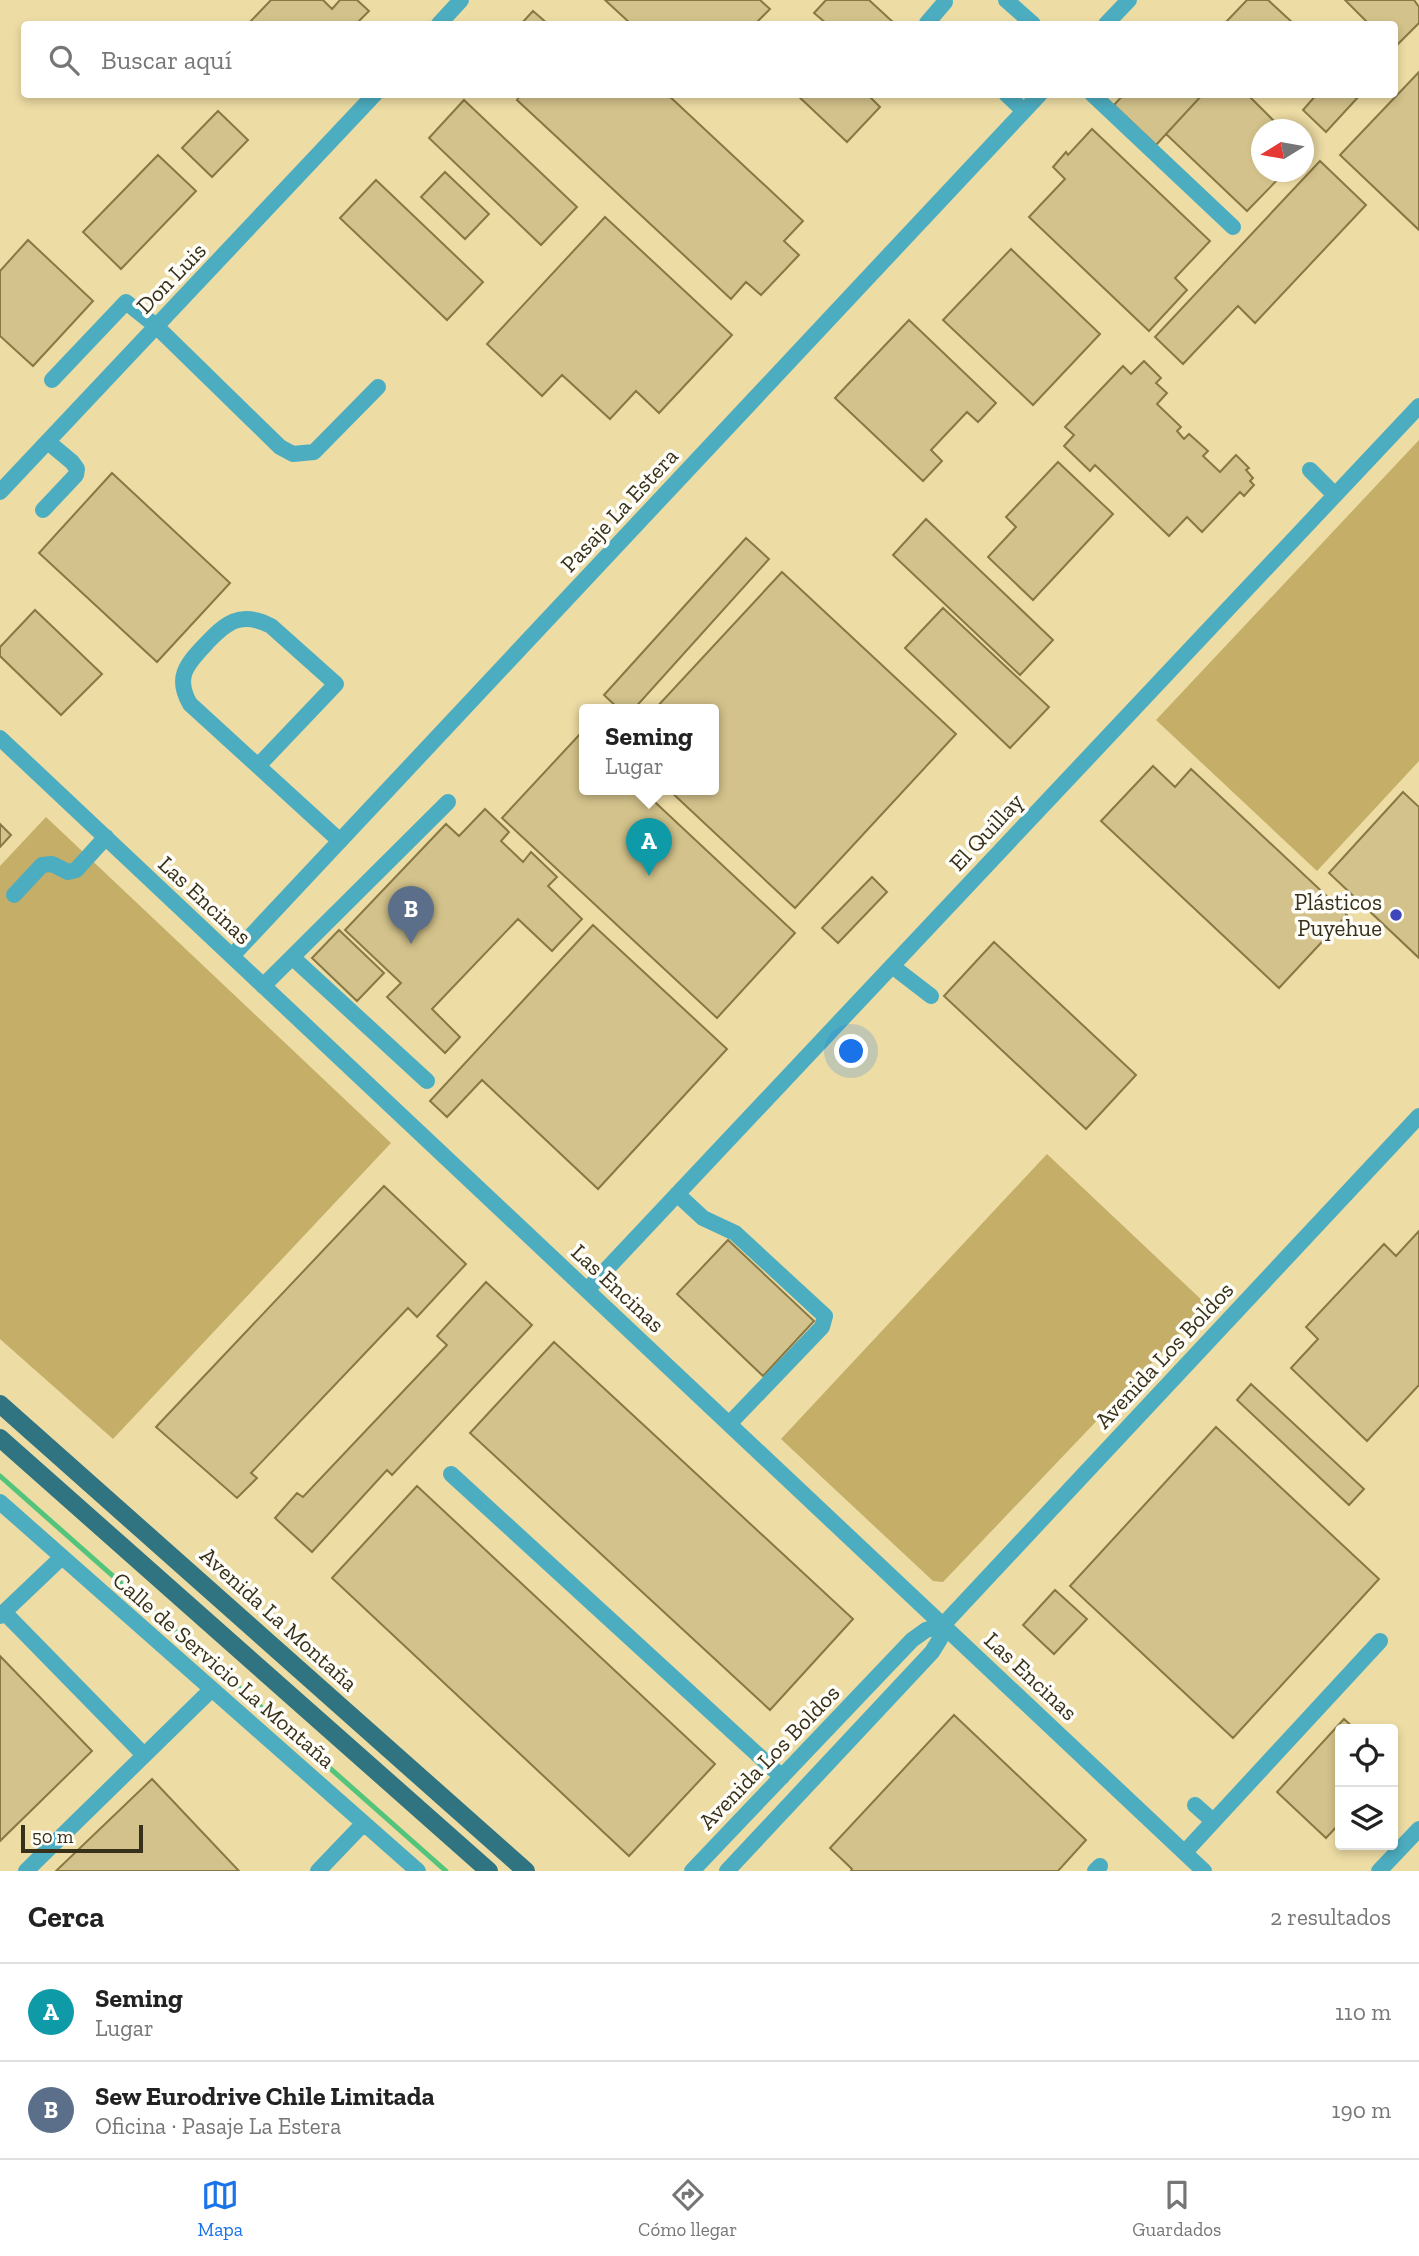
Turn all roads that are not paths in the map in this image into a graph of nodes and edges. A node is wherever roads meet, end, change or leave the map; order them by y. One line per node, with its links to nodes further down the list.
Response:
1 (461, 0): 5 (street)
2 (1006, 0): 7 (street)
3 (1129, 0): 8 (street)
4 (945, 2): 6 (street)
5 (442, 21)
6 (929, 21)
7 (1029, 21)
8 (1109, 21)
9 (371, 98): 15 (street, Don Luis)
10 (1010, 98): 13 (street)
11 (1036, 98): 13 (street, Pasaje La Estera)
12 (1096, 98): 14 (street)
13 (1024, 111): 28 (street, Pasaje La Estera)
14 (1233, 227)
15 (156, 326): 16 (street); 17 (street); 19 (street, Don Luis)
16 (52, 380)
17 (378, 387)
18 (1419, 406): 22 (street, El Quillay)
19 (48, 442): 21 (street, Don Luis); 23 (street)
20 (1310, 470): 22 (street)
21 (0, 492)
22 (1335, 495): 32 (street, El Quillay)
23 (43, 510)
24 (0, 738): 27 (street, Las Encinas)
25 (258, 766): 25 (street); 28 (street)
26 (448, 802): 31 (street)
27 (106, 838): 29 (street); 30 (street, Las Encinas)
28 (340, 841): 30 (street, Pasaje La Estera)
29 (14, 895)
30 (232, 956): 33 (street, Las Encinas)
31 (292, 957): 33 (street); 35 (street)
32 (892, 965): 34 (street); 37 (street, El Quillay)
33 (263, 986): 38 (street, Las Encinas)
34 (931, 996)
35 (427, 1081)
36 (1419, 1116): 46 (street, Avenida Los Boldos)
37 (677, 1194): 38 (street, El Quillay); 40 (street)
38 (587, 1290): 40 (street, Las Encinas)
39 (0, 1404): 60 (main road, Avenida La Montaña)
40 (729, 1424): 46 (street, Las Encinas)
41 (0, 1438): 59 (main road)
42 (451, 1474): 50 (street)
43 (0, 1503): 44 (street, Calle de Servicio La Montaña)
44 (62, 1558): 45 (street); 48 (street, Calle de Servicio La Montaña)
45 (2, 1614): 49 (street)
46 (943, 1625): 50 (street, Avenida Los Boldos); 55 (street, Las Encinas); 62 (street, Avenida Los Boldos)
47 (1380, 1641): 52 (street)
48 (212, 1689): 49 (street); 53 (street, Calle de Servicio La Montaña)
49 (144, 1755): 56 (street)
50 (782, 1777): 61 (street, Avenida Los Boldos)
51 (1195, 1805): 52 (street)
52 (1213, 1821): 55 (street)
53 (364, 1823): 57 (street); 58 (street, Calle de Servicio La Montaña)
54 (1419, 1829): 64 (street)
55 (1185, 1852): 63 (street, Las Encinas)
56 (26, 1871)
57 (318, 1871)
58 (418, 1871)
59 (489, 1871)
60 (526, 1871)
61 (692, 1871)
62 (727, 1871)
63 (1205, 1871)
64 (1379, 1871)

